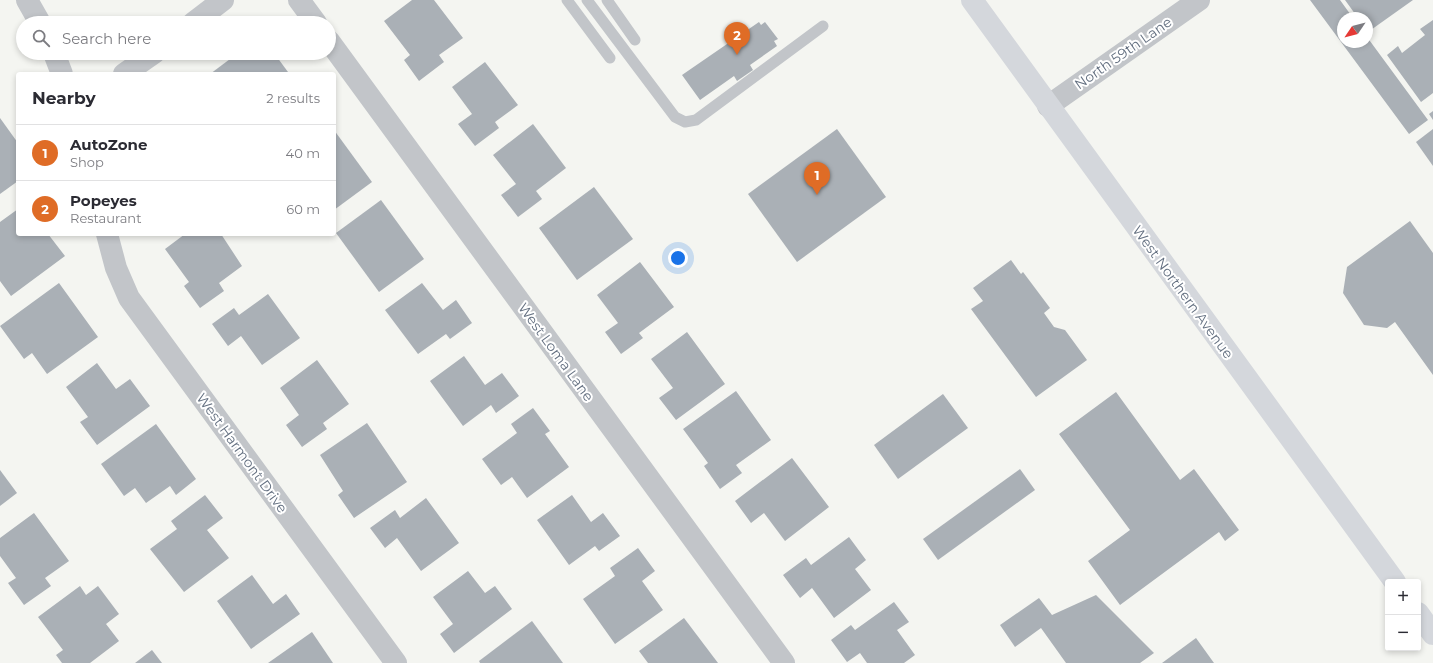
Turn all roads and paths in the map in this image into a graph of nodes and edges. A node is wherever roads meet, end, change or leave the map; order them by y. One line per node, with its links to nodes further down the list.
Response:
1 (27, 0): 9 (street)
2 (223, 0): 10 (street)
3 (299, 0): 11 (street)
4 (567, 0): 15 (lane)
5 (587, 0): 12 (lane)
6 (606, 0): 13 (lane)
7 (972, 0): 20 (main road, West Northern Avenue)
8 (1198, 0): 20 (street, North 59th Lane)
9 (36, 16)
10 (202, 16)
11 (311, 16)
12 (823, 26)
13 (634, 40)
14 (336, 51): 26 (street, West Loma Lane)
15 (610, 58)
16 (57, 60): 18 (street)
17 (144, 60): 19 (street)
18 (61, 72)
19 (127, 72)
20 (1048, 106): 22 (main road, West Northern Avenue)
21 (108, 236): 25 (street, West Harmont Drive)
22 (1393, 579)
23 (1419, 615): 24 (main road)
24 (1433, 634)
25 (396, 663)
26 (784, 663)

